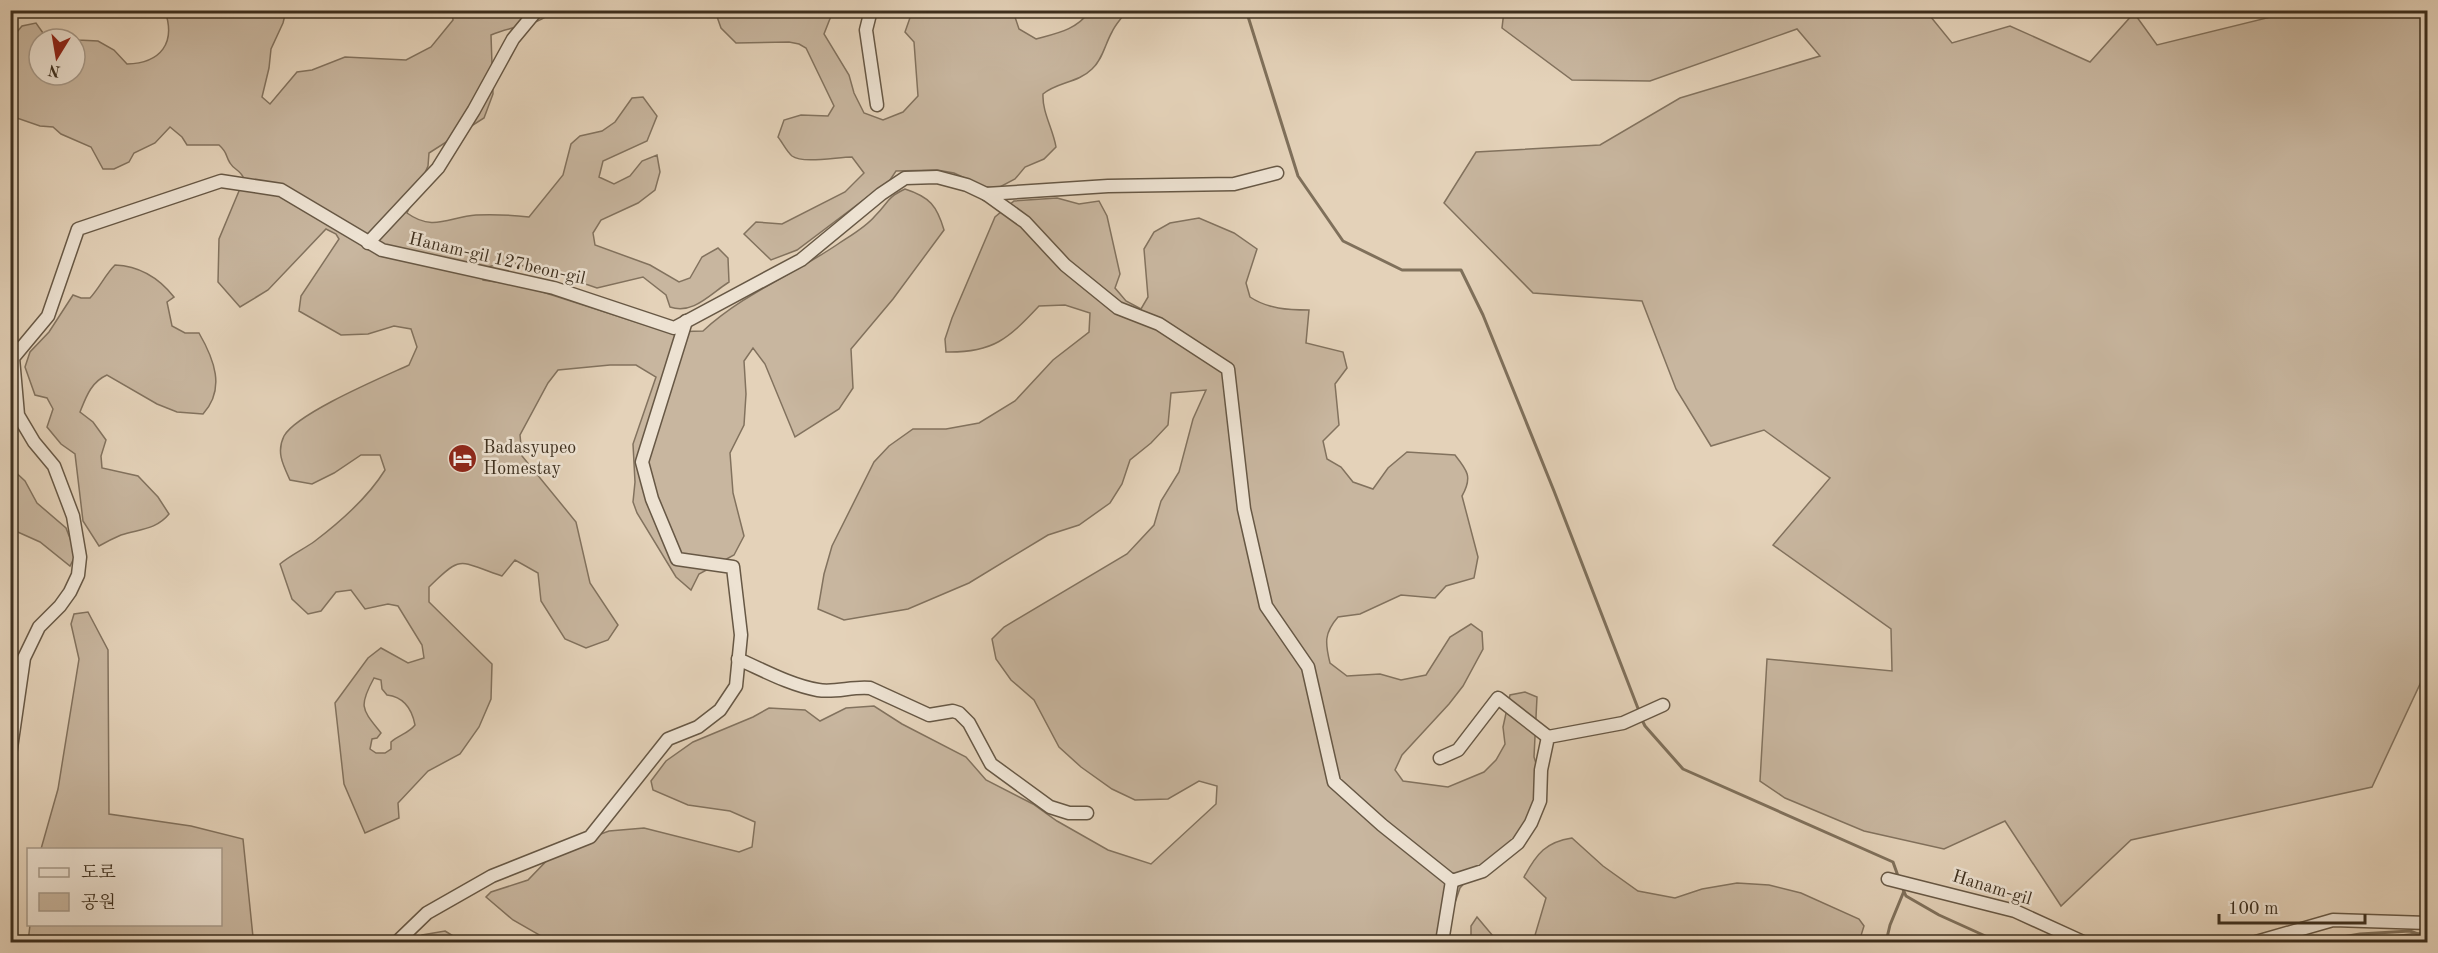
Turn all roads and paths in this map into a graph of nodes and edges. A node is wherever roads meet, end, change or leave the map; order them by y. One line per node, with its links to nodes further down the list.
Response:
1 (537, 10): 6 (street)
2 (871, 10): 3 (street)
3 (877, 105)
4 (1277, 173): 5 (street)
5 (986, 194): 7 (street, Hanam-gil 127beon-gil); 16 (street, Hanam-gil 127beon-gil)
6 (368, 243): 7 (street, Hanam-gil 127beon-gil); 8 (street, Hanam-gil 127beon-gil)
7 (686, 321): 9 (street)
8 (12, 359): 12 (street, Hanam-gil 127beon-gil)
9 (738, 659): 14 (street); 18 (street)
10 (1663, 705): 11 (street)
11 (1548, 736): 13 (street); 16 (street)
12 (10, 755)
13 (1440, 758)
14 (1087, 813)
15 (1888, 879): 20 (street, Hanam-gil)
16 (1452, 881): 19 (street)
17 (2427, 923): 21 (street)
18 (397, 942)
19 (1442, 942)
20 (2083, 942)
21 (2256, 942)

